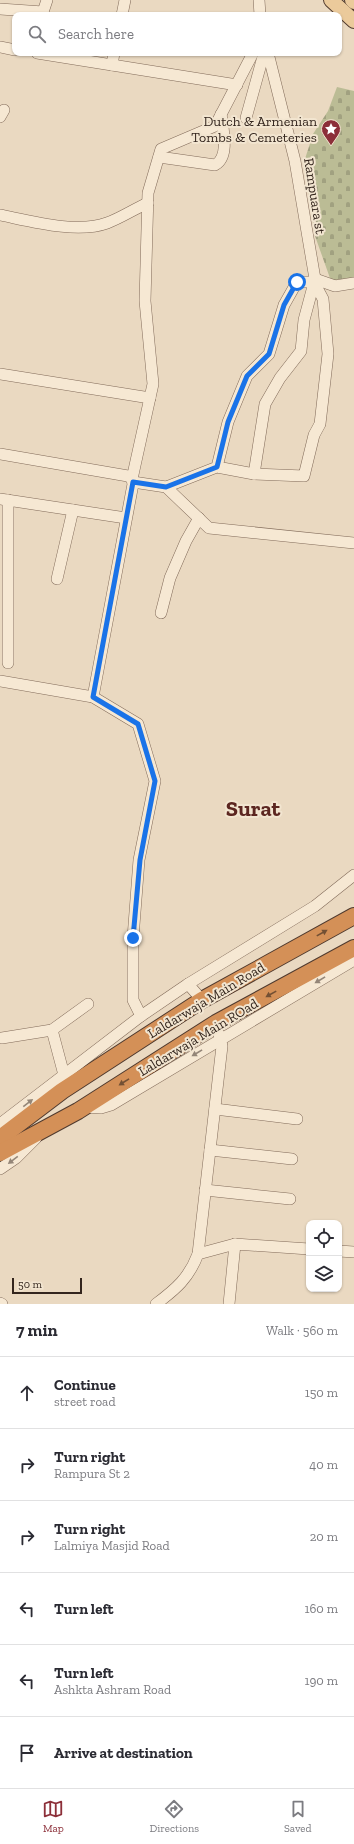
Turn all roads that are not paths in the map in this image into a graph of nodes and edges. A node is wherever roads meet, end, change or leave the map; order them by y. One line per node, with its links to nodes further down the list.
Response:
1 (47, 0): 9 (street)
2 (125, 0): 10 (street)
3 (259, 0): 11 (street)
4 (331, 0): 12 (main road)
5 (352, 0): 6 (main road)
6 (354, 2)
7 (0, 9): 8 (street)
8 (26, 12)
9 (44, 12)
10 (123, 12)
11 (260, 12)
12 (354, 21)
13 (0, 47): 14 (street)
14 (12, 49)
15 (56, 56): 20 (street)
16 (114, 56): 20 (street)
17 (251, 56): 21 (street)
18 (263, 56): 23 (street)
19 (269, 56): 27 (street, Rampuara st)
20 (112, 65): 21 (street)
21 (237, 84): 22 (street)
22 (221, 114): 24 (street); 24 (street)
23 (246, 118)
24 (159, 157): 25 (street)
25 (148, 203): 26 (street); 30 (street)
26 (0, 216)
27 (315, 280): 28 (street); 32 (street); 33 (street); 33 (street)
28 (354, 283)
29 (0, 374): 30 (street)
30 (150, 398): 34 (street)
31 (0, 454): 34 (street)
32 (217, 467): 33 (street); 35 (street)
33 (254, 474)
34 (133, 480): 35 (street); 38 (street)
35 (166, 487): 39 (street)
36 (4, 500): 37 (street); 42 (street)
37 (73, 510): 38 (street); 41 (street)
38 (126, 518): 46 (street)
39 (199, 518): 40 (street); 43 (street)
40 (354, 543)
41 (57, 579)
42 (5, 582): 44 (street)
43 (161, 613)
44 (8, 662)
45 (0, 681): 46 (street)
46 (93, 697): 54 (street)
47 (354, 875): 51 (street)
48 (354, 916): 52 (highway, Laldarwaja Main Road, one-way to 48)
49 (354, 948): 55 (highway, Laldarwaja Main ROad, one-way to 55)
50 (354, 960): 58 (street, one-way to 58)
51 (188, 984): 52 (street); 54 (street)
52 (202, 1000): 59 (highway, Laldarwaja Main Road)
53 (88, 1004): 56 (street)
54 (141, 1016): 59 (street)
55 (216, 1023): 58 (street); 60 (highway, Laldarwaja Main ROad, one-way to 60)
56 (52, 1030): 57 (street); 59 (street)
57 (2, 1038)
58 (220, 1039): 60 (street, one-way to 60); 61 (street)
59 (60, 1082): 63 (street, one-way to 59); 65 (highway, Laldarwaja Main Road)
60 (85, 1107): 64 (highway, Laldarwaja Main ROad)
61 (214, 1109): 62 (street); 66 (street)
62 (296, 1119)
63 (0, 1124)
64 (45, 1129): 65 (highway, Laldarwaja Main ROad); 68 (street, one-way to 68)
65 (3, 1146)
66 (210, 1150): 67 (street); 69 (street)
67 (292, 1159)
68 (0, 1169)
69 (205, 1190): 70 (street); 75 (street)
70 (290, 1198)
71 (234, 1244): 72 (street); 75 (street); 77 (street)
72 (306, 1249)
73 (342, 1251): 74 (street)
74 (354, 1252)
75 (198, 1254): 76 (street)
76 (156, 1304)
77 (229, 1304)

